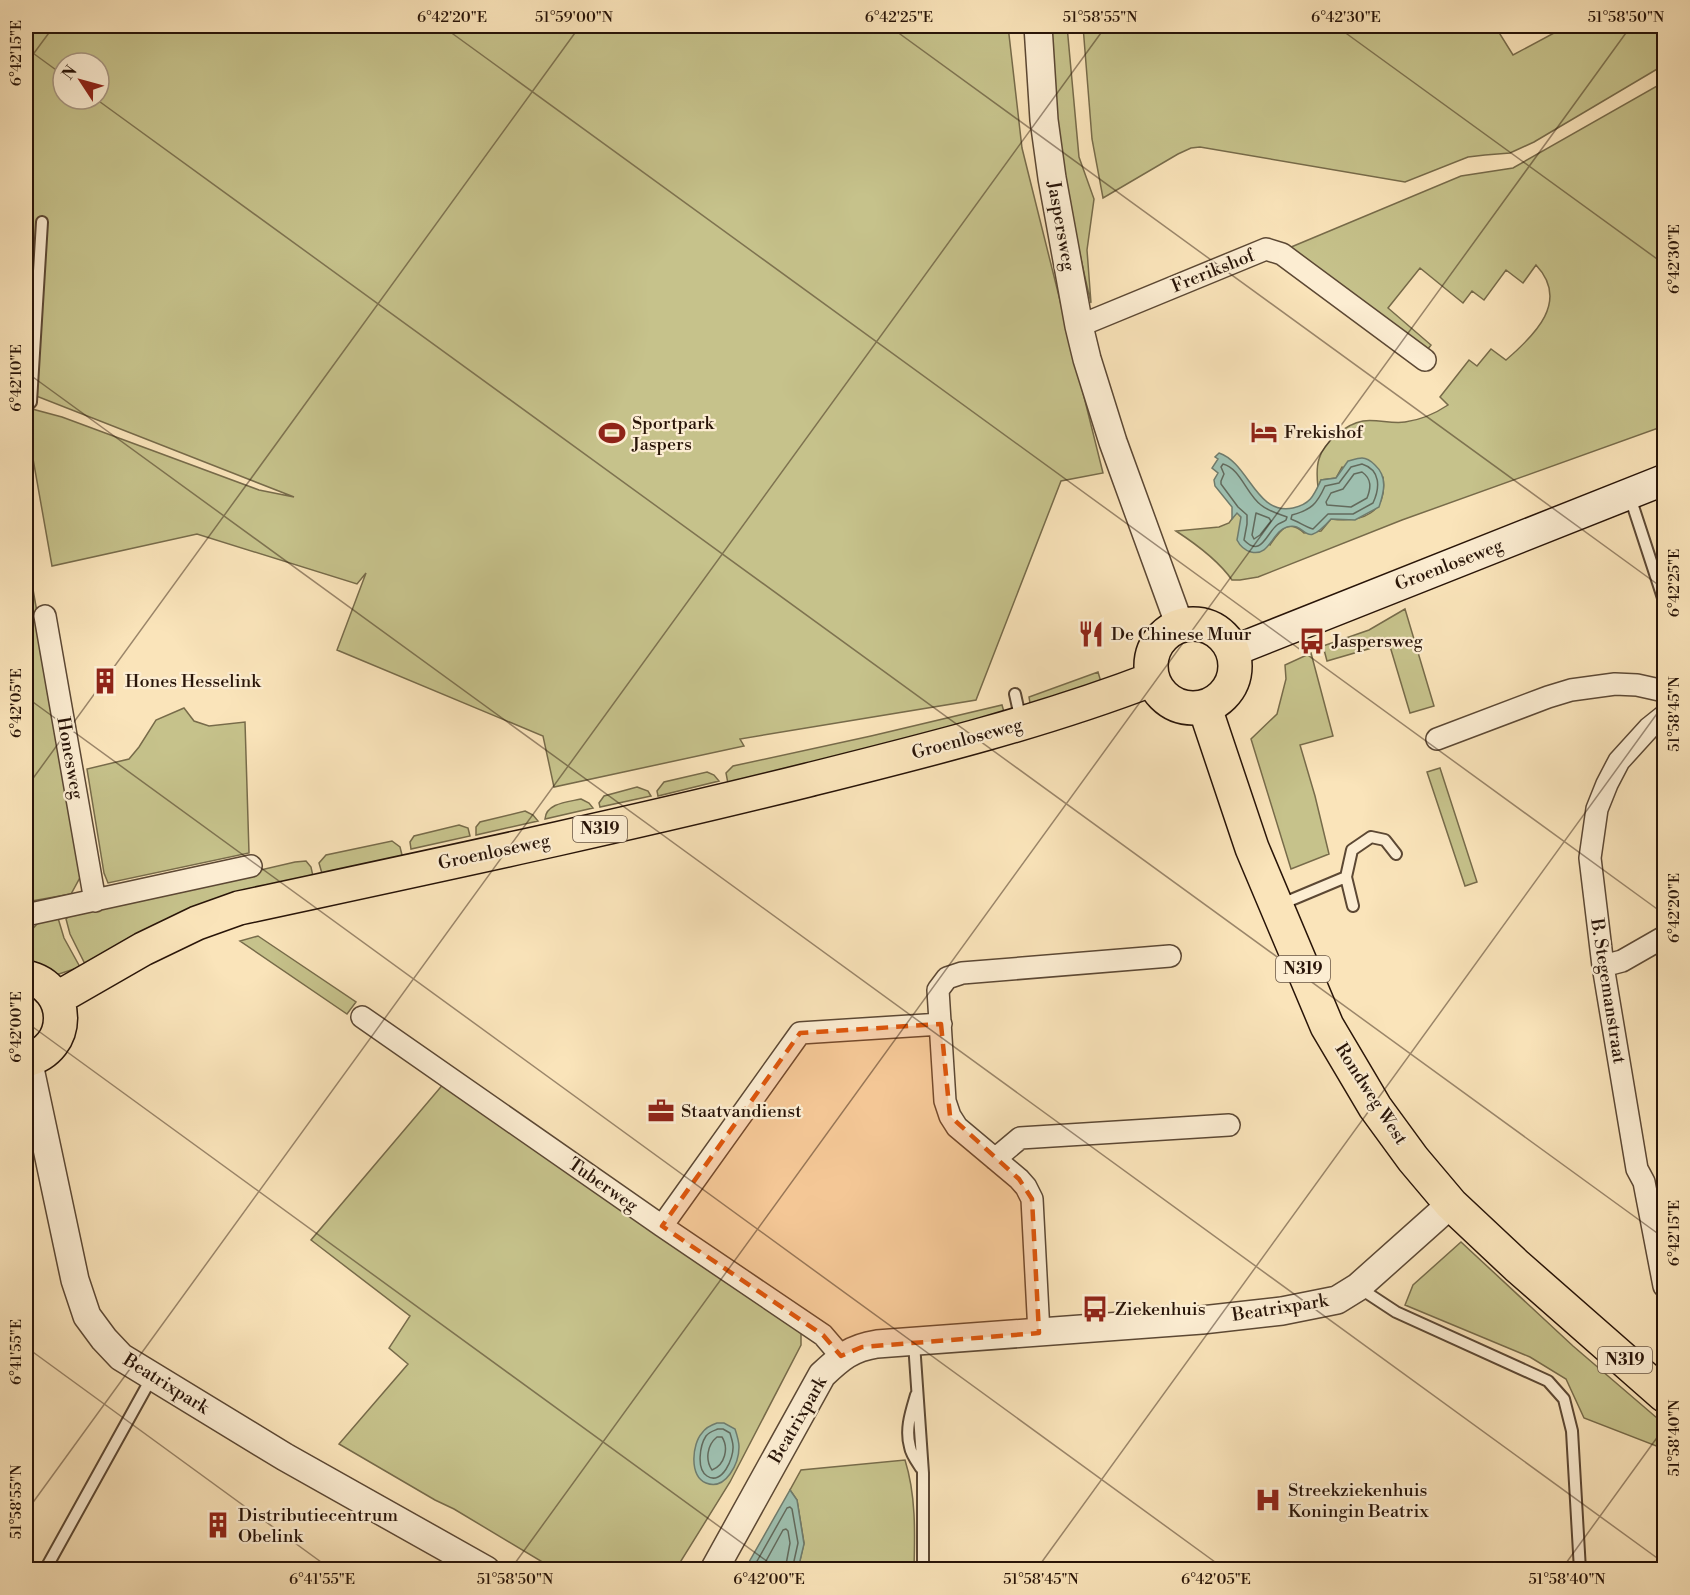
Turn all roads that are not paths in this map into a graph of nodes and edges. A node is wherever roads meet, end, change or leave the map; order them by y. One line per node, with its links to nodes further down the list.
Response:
1 (1038, 26): 3 (street, Jaspersweg)
2 (42, 222): 5 (lane)
3 (1079, 326): 4 (street, Frerikshof); 10 (street, Jaspersweg)
4 (1425, 360)
5 (26, 407)
6 (1665, 480): 7 (main road, Groenloseweg)
7 (1629, 494): 8 (lane); 11 (main road, Groenloseweg)
8 (1665, 601)
9 (45, 616): 20 (street, Honesweg)
10 (1180, 626): 11 (main road); 12 (main road)
11 (1233, 651): 14 (main road)
12 (1153, 679): 14 (main road); 28 (main road, Groenloseweg / N319)
13 (1665, 691): 16 (street)
14 (1205, 708): 21 (main road, Rondweg West / N319)
15 (1665, 716): 26 (street, B. Stegemanstraat)
16 (1437, 739)
17 (1396, 854): 19 (lane)
18 (251, 866): 20 (street)
19 (1346, 878): 21 (lane); 22 (lane)
20 (95, 901): 23 (street)
21 (1276, 906): 35 (main road, Rondweg West / N319)
22 (1353, 906)
23 (26, 915)
24 (1665, 937): 26 (street)
25 (1170, 956): 30 (street)
26 (1603, 966): 34 (street, B. Stegemanstraat)
27 (26, 977): 28 (main road)
28 (56, 999): 31 (main road)
29 (362, 1017): 36 (street, Tuberweg)
30 (941, 1024): 33 (street); 36 (street)
31 (27, 1059): 42 (street, Beatrixpark)
32 (1229, 1125): 33 (street)
33 (995, 1159): 39 (street)
34 (1654, 1184): 37 (street, B. Stegemanstraat)
35 (1451, 1204): 38 (street, Beatrixpark); 43 (main road, Rondweg West / N319)
36 (662, 1226): 41 (street, Tuberweg)
37 (1665, 1286)
38 (1358, 1287): 39 (street, Beatrixpark); 48 (lane)
39 (1039, 1333): 40 (street, Beatrixpark)
40 (914, 1342): 41 (street, Beatrixpark); 47 (lane)
41 (842, 1356): 46 (street, Beatrixpark)
42 (152, 1377): 44 (lane); 45 (street, Beatrixpark)
43 (1665, 1395)
44 (45, 1569)
45 (486, 1569)
46 (714, 1569)
47 (923, 1569)
48 (1580, 1569)

